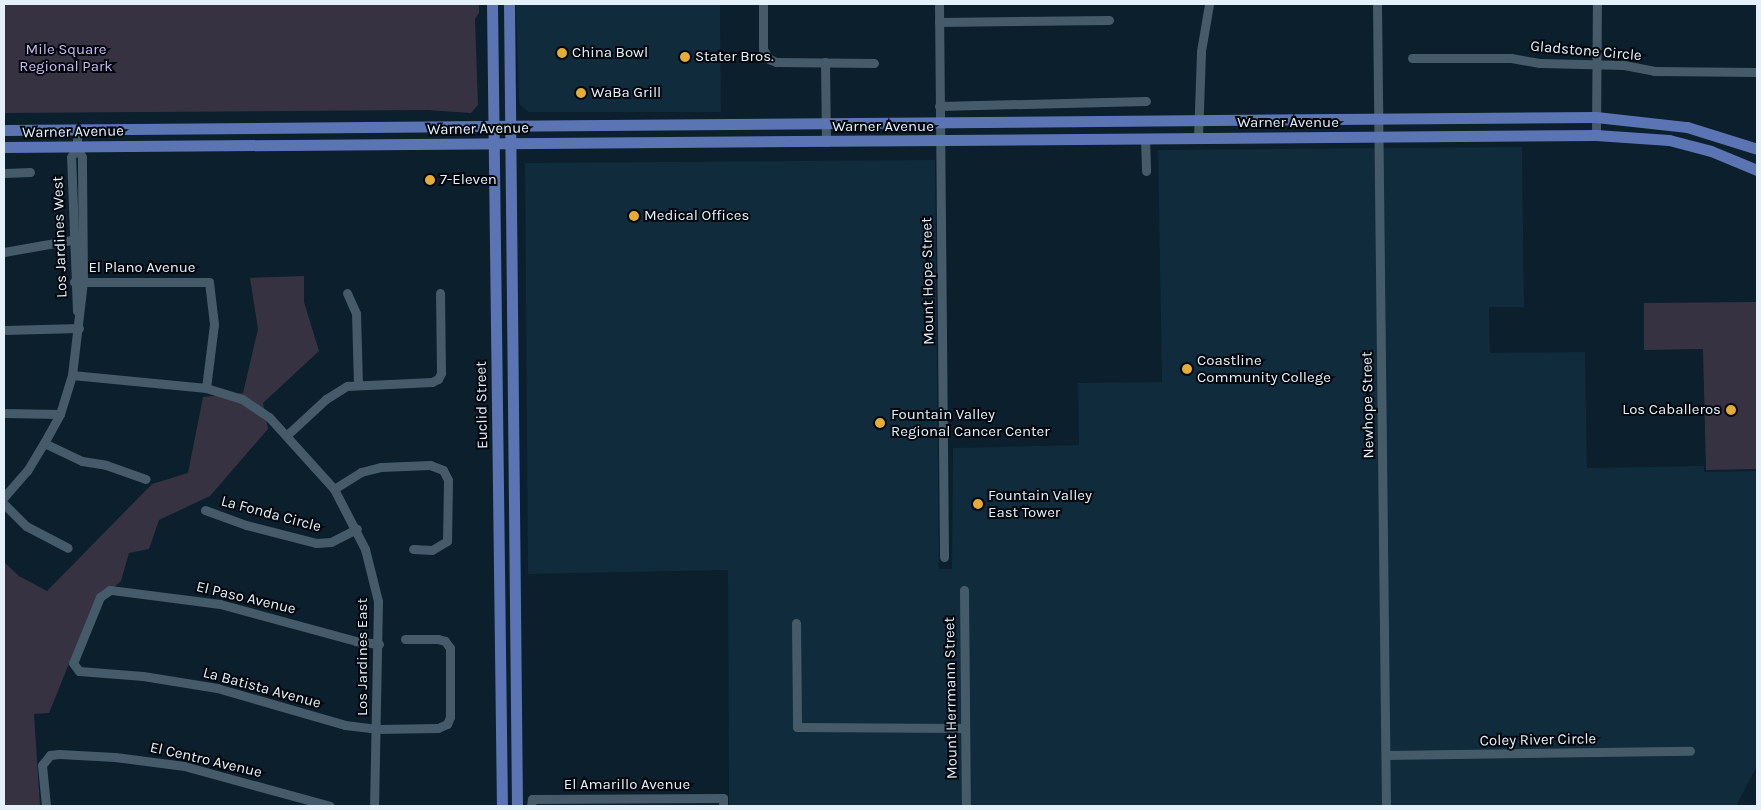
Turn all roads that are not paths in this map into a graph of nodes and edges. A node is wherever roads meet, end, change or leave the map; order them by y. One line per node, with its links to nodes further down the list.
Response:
1 (492, 4): 24 (main road, Euclid Street)
2 (509, 4): 22 (main road, Euclid Street)
3 (763, 4): 11 (street)
4 (939, 4): 9 (street, Mount Hope Street)
5 (1209, 4): 19 (street)
6 (1377, 4): 18 (street, Newhope Street)
7 (1597, 4): 13 (street)
8 (1109, 20): 9 (street)
9 (939, 22): 16 (street, Mount Hope Street)
10 (1412, 58): 13 (street, Gladstone Circle)
11 (825, 62): 12 (street); 20 (street)
12 (874, 62)
13 (1597, 63): 14 (street, Gladstone Circle); 17 (street)
14 (1757, 72)
15 (1146, 101): 16 (street, Warner Avenue)
16 (939, 106): 21 (street, Mount Hope Street)
17 (1596, 117): 18 (main road, Warner Avenue); 25 (main road, Warner Avenue); 28 (street)
18 (1378, 118): 19 (main road, Warner Avenue); 31 (street, Newhope Street)
19 (1200, 120): 21 (main road, Warner Avenue); 30 (street)
20 (826, 124): 21 (main road, Warner Avenue); 23 (main road, Warner Avenue); 33 (street)
21 (940, 124): 34 (street, Mount Hope Street)
22 (512, 126): 23 (main road, Warner Avenue); 24 (main road, Warner Avenue); 37 (main road, Euclid Street)
23 (763, 126): 35 (main road)
24 (494, 127): 27 (main road, Warner Avenue); 36 (main road, Euclid Street)
25 (1687, 127): 29 (main road); 40 (main road, Warner Avenue)
26 (4, 130): 27 (main road, Warner Avenue)
27 (77, 130): 38 (street, Los Jardines West)
28 (1596, 135): 29 (main road, Warner Avenue); 31 (main road, Warner Avenue)
29 (1636, 136): 41 (main road, Warner Avenue)
30 (1198, 138): 31 (main road, Warner Avenue); 32 (main road, Warner Avenue)
31 (1378, 138): 76 (street, Newhope Street)
32 (1145, 139): 34 (main road, Warner Avenue); 42 (street)
33 (826, 142): 34 (main road, Warner Avenue); 35 (main road, Warner Avenue)
34 (940, 142): 67 (street, Mount Hope Street)
35 (717, 143): 37 (main road, Warner Avenue)
36 (494, 144): 37 (main road, Warner Avenue); 38 (main road, Warner Avenue); 77 (main road, Euclid Street)
37 (512, 144): 78 (main road, Euclid Street)
38 (77, 146): 39 (main road, Warner Avenue); 45 (street, Los Jardines West); 47 (street, Los Jardines West)
39 (4, 147)
40 (1757, 149)
41 (1757, 169)
42 (1146, 171)
43 (30, 172): 44 (street)
44 (4, 173)
45 (72, 240): 46 (street); 47 (street, Los Jardines West)
46 (4, 252)
47 (79, 282): 50 (street, Los Jardines West); 54 (street, El Plano Avenue)
48 (347, 293): 53 (street)
49 (440, 293): 53 (street)
50 (79, 328): 51 (street); 52 (street, Los Jardines West)
51 (4, 330)
52 (72, 374): 54 (street, Los Jardines East); 56 (street, Los Jardines West)
53 (358, 383): 57 (street)
54 (206, 388): 57 (street, Los Jardines East)
55 (4, 413): 56 (street)
56 (60, 414): 58 (street, Los Jardines West)
57 (287, 435): 60 (street, Los Jardines East)
58 (44, 443): 59 (street); 61 (street, Los Jardines West)
59 (146, 480)
60 (334, 489): 64 (street, Los Jardines East); 66 (street)
61 (4, 497)
62 (4, 504): 65 (street)
63 (205, 510): 64 (street, La Fonda Circle)
64 (357, 529): 71 (street, Los Jardines East)
65 (68, 548)
66 (413, 549)
67 (944, 557)
68 (964, 590): 73 (street, Mount Herrmann Street)
69 (796, 624): 73 (street)
70 (406, 639): 74 (street, La Batista Avenue)
71 (379, 644): 72 (street, El Paso Avenue); 74 (street, Los Jardines East)
72 (74, 663): 74 (street, La Batista Avenue)
73 (965, 728): 87 (street, Mount Herrmann Street)
74 (377, 729): 84 (street, Los Jardines East)
75 (1690, 751): 76 (street, Coley River Circle)
76 (1386, 755): 88 (street, Newhope Street)
77 (502, 782): 78 (street); 85 (main road, Euclid Street)
78 (517, 782): 86 (main road, Euclid Street)
79 (643, 802): 80 (street, El Amarillo Avenue); 81 (street, El Amarillo Avenue)
80 (723, 802)
81 (532, 803)
82 (46, 806): 83 (street, El Centro Avenue)
83 (330, 806)
84 (374, 806)
85 (502, 806)
86 (517, 806)
87 (966, 806)
88 (1386, 806)

